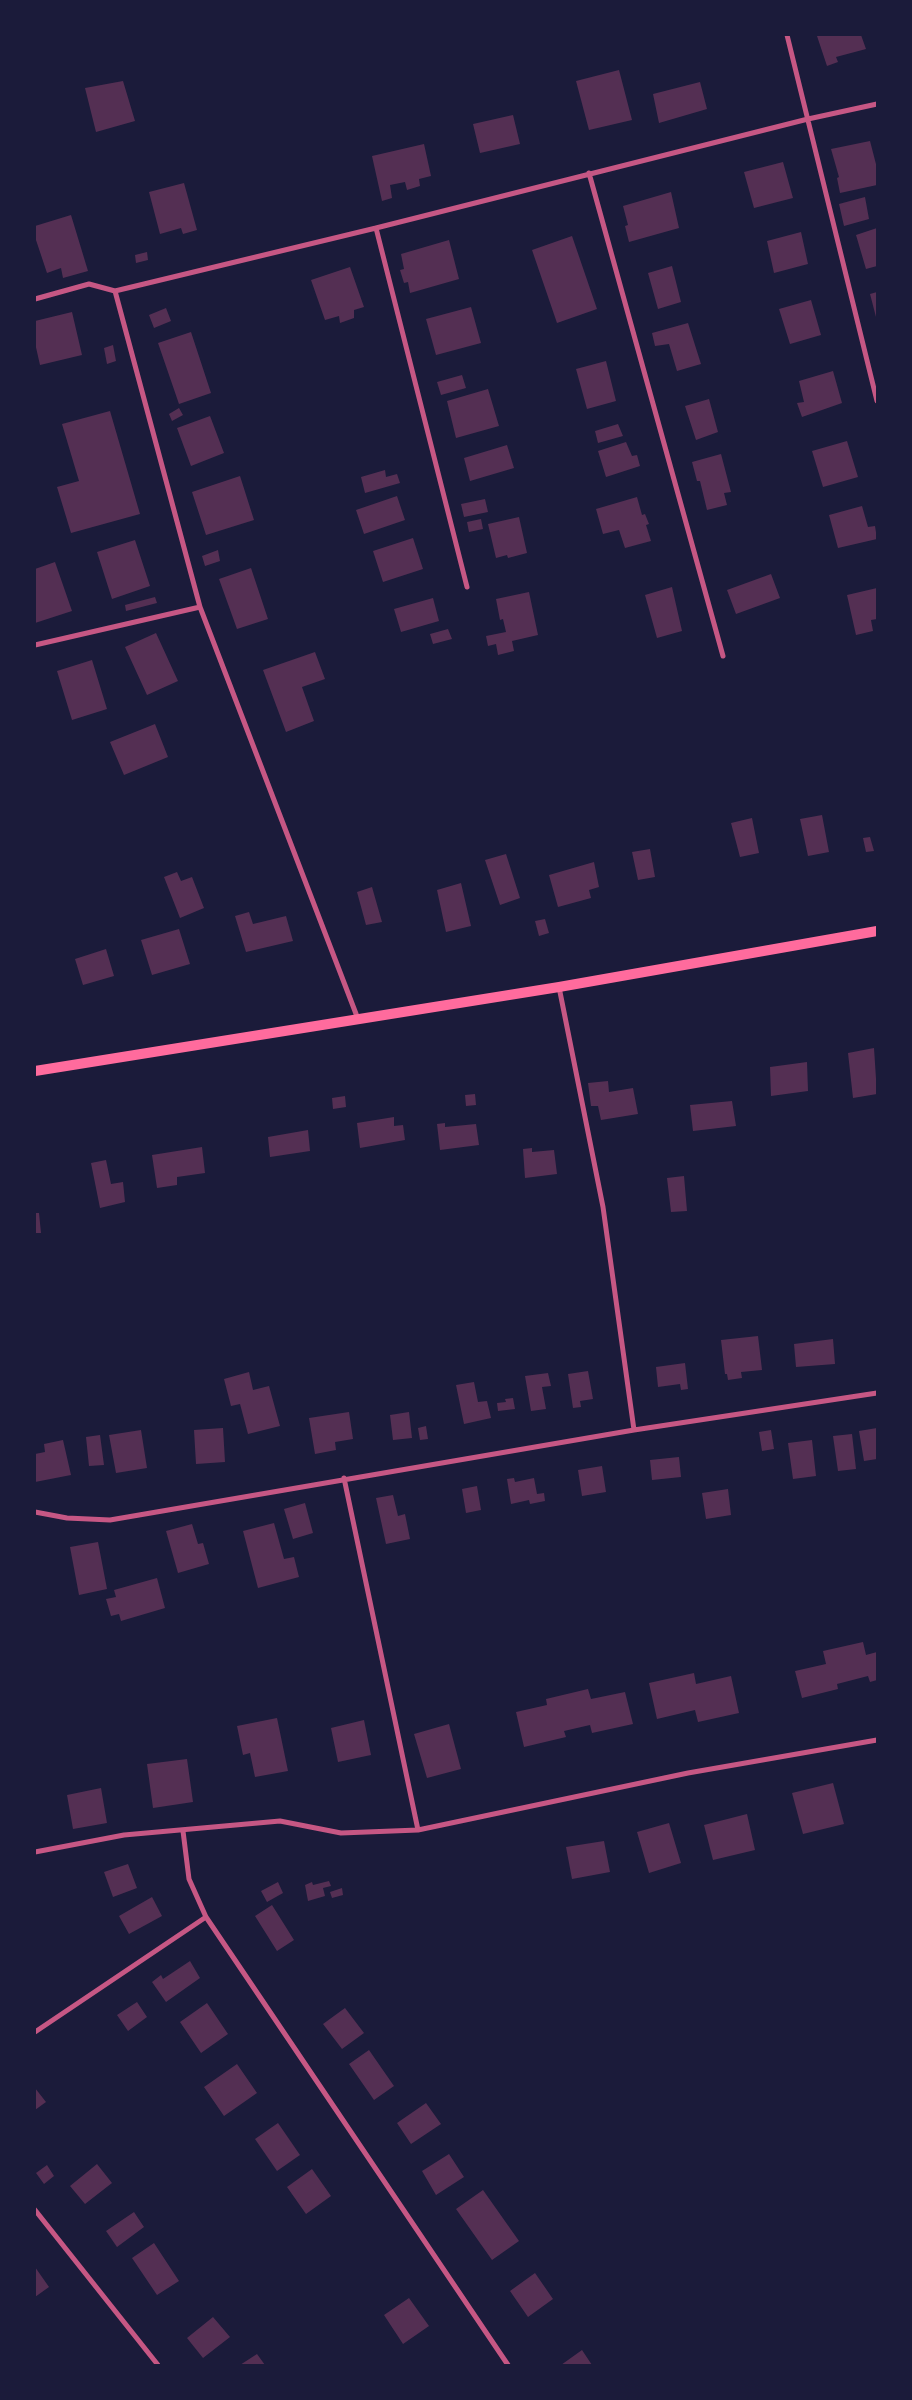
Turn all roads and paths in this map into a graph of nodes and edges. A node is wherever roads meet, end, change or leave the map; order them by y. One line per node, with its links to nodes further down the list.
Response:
1 (787, 35): 3 (street)
2 (877, 104): 3 (street)
3 (808, 119): 4 (street); 8 (street)
4 (589, 173): 5 (street); 12 (street)
5 (376, 228): 6 (street); 9 (street)
6 (116, 291): 7 (street); 10 (street)
7 (35, 299)
8 (877, 401)
9 (467, 587)
10 (200, 607): 11 (street); 15 (street)
11 (35, 646)
12 (723, 656)
13 (877, 931): 14 (main road)
14 (559, 987): 15 (main road); 18 (street)
15 (358, 1020): 16 (main road)
16 (35, 1071)
17 (877, 1392): 18 (street)
18 (634, 1430): 19 (street)
19 (344, 1478): 20 (street); 22 (street)
20 (35, 1512)
21 (877, 1740): 22 (street)
22 (418, 1830): 23 (street)
23 (183, 1831): 24 (street); 25 (street)
24 (35, 1852)
25 (206, 1917): 26 (street); 29 (street)
26 (35, 2032)
27 (35, 2210): 28 (street)
28 (158, 2365)
29 (508, 2365)

